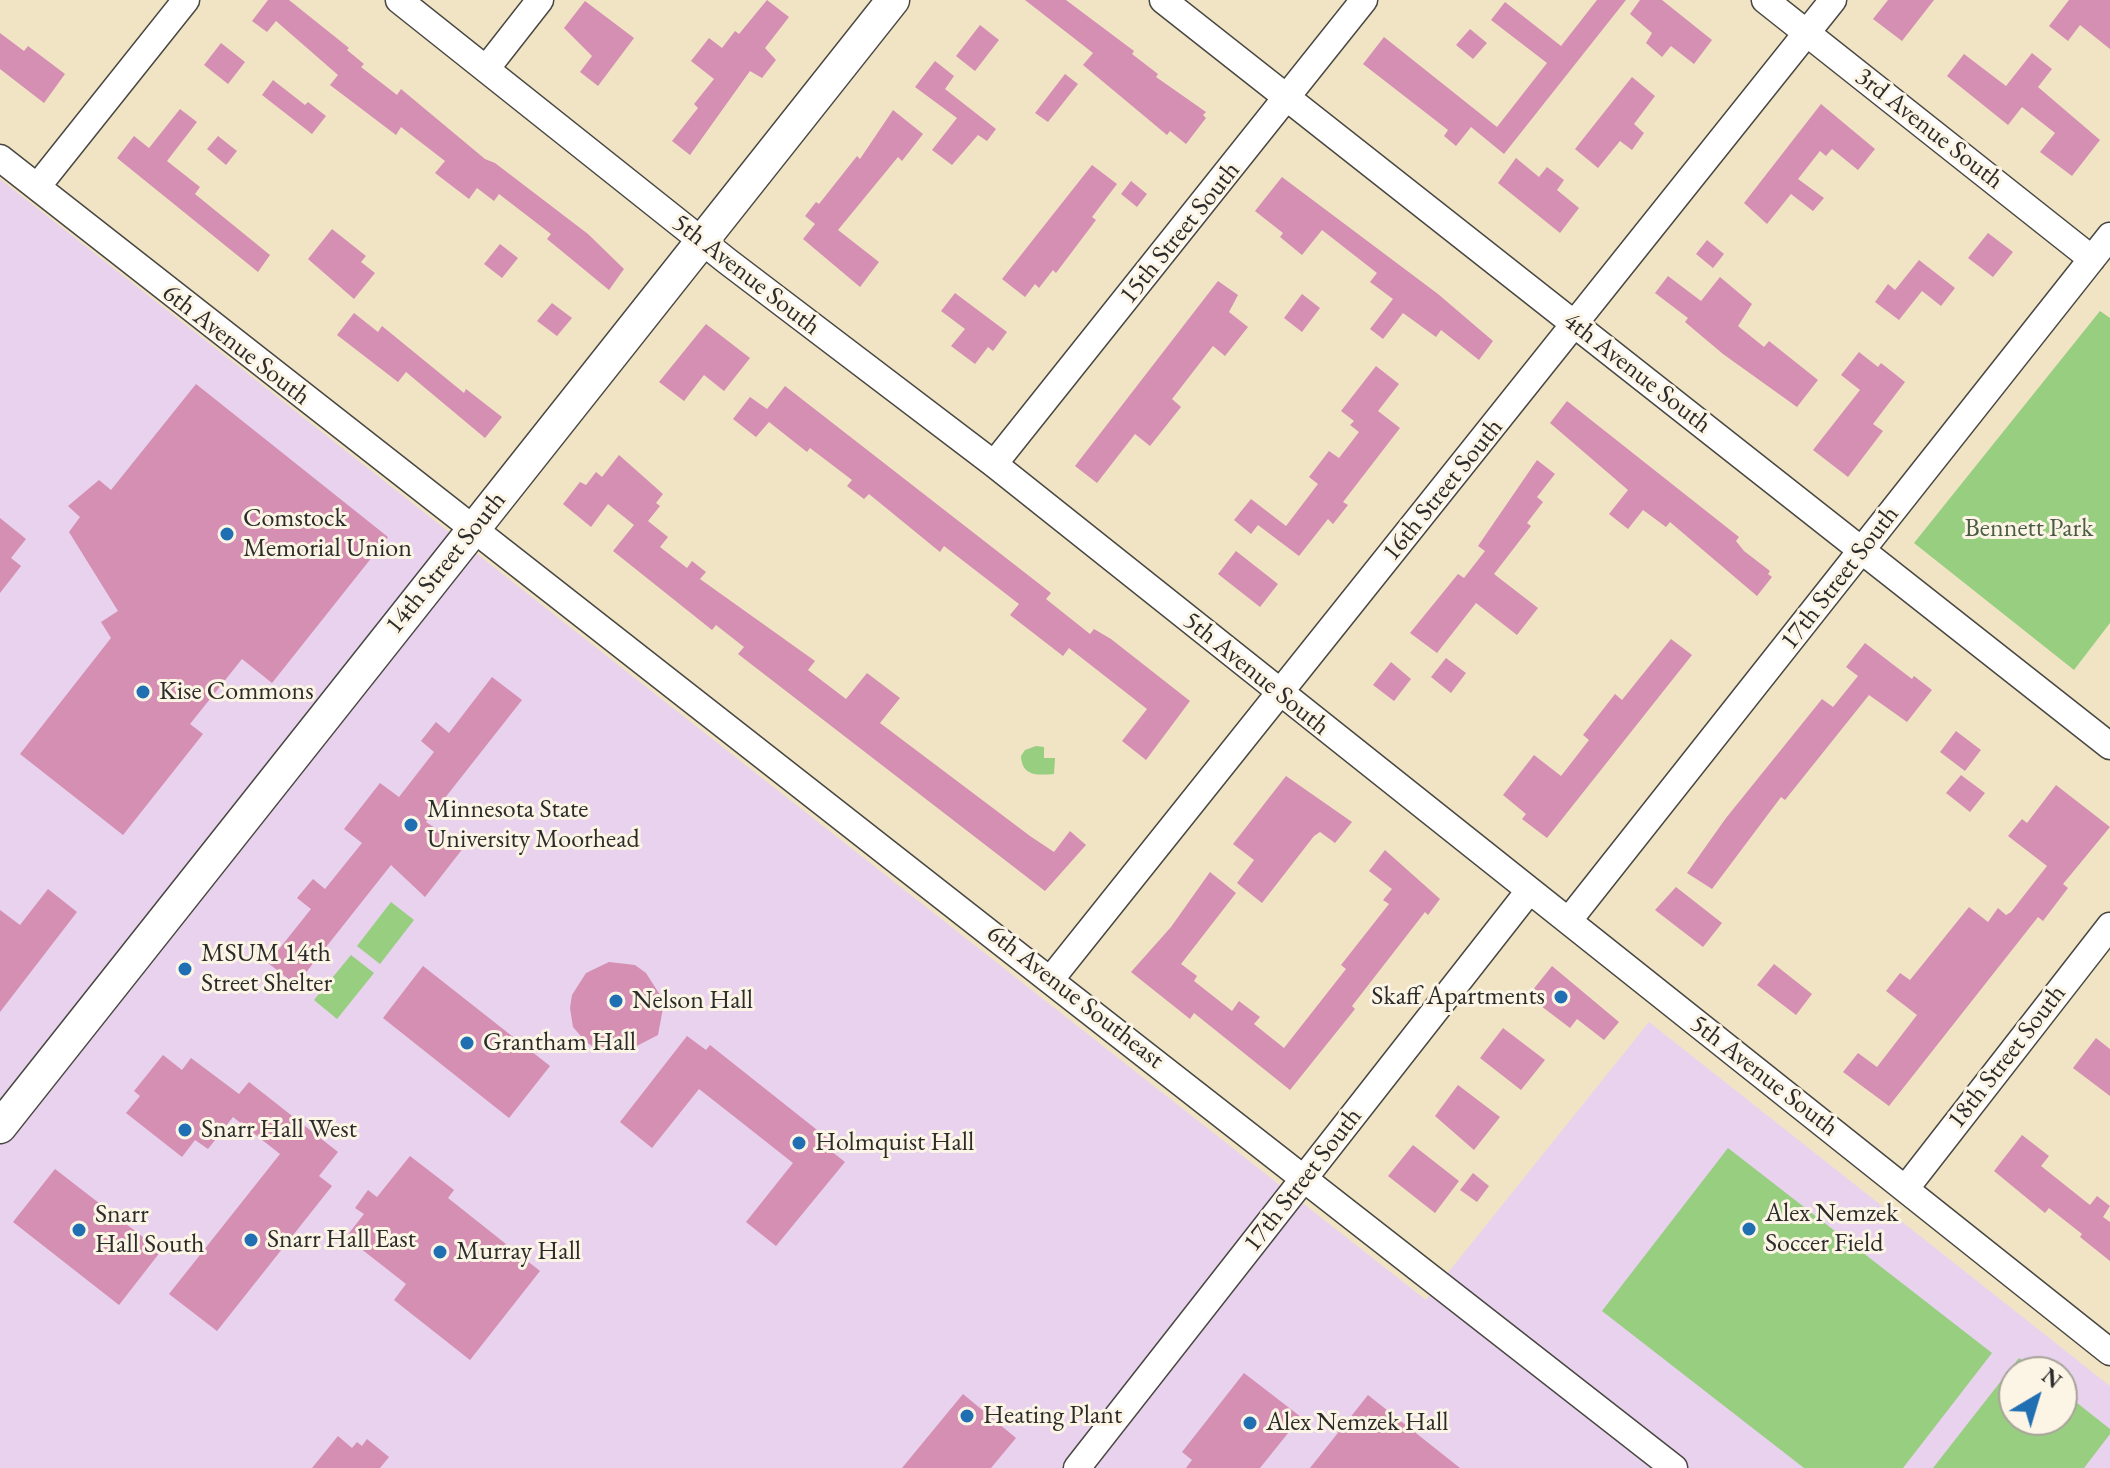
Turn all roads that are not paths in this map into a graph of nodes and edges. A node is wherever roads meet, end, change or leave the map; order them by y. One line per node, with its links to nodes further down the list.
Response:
1 (186, 0): 13 (street)
2 (399, 0): 10 (street, 5th Avenue South)
3 (540, 0): 10 (street)
4 (893, 0): 15 (street, 14th Street South)
5 (1163, 0): 11 (street, 4th Avenue South)
6 (1364, 0): 11 (street, 15th Street South)
7 (1765, 0): 9 (street, 3rd Avenue South)
8 (1833, 0): 9 (street, 16th Street South)
9 (1807, 33): 16 (street, 3rd Avenue South); 17 (street, 16th Street South)
10 (486, 69): 15 (street, 5th Avenue South)
11 (1288, 99): 17 (street, 4th Avenue South); 18 (street, 15th Street South)
12 (0, 158): 13 (street, 6th Avenue South)
13 (37, 187): 19 (street, 6th Avenue South)
14 (2110, 236): 16 (street, 17th Street South)
15 (702, 241): 18 (street, 5th Avenue South); 19 (street, 14th Street South)
16 (2092, 259): 20 (street, 17th Street South)
17 (1576, 325): 20 (street, 4th Avenue South); 21 (street, 16th Street South)
18 (994, 464): 21 (street, 5th Avenue South)
19 (471, 533): 26 (street, 6th Avenue Southeast); 27 (street, 14th Street South)
20 (1862, 550): 22 (street, 4th Avenue South); 24 (street, 17th Street South)
21 (1280, 693): 23 (street, 5th Avenue South); 26 (street, 16th Street South)
22 (2110, 746)
23 (1529, 891): 24 (street, 5th Avenue South); 28 (street, 17th Street South)
24 (1569, 920): 29 (street, 5th Avenue South)
25 (2110, 926): 29 (street, 18th Street South)
26 (1051, 979): 28 (street, 6th Avenue Southeast)
27 (0, 1127)
28 (1305, 1178): 31 (street, 17th Street South); 32 (street, 6th Avenue Southeast)
29 (1906, 1188): 30 (street, 5th Avenue South)
30 (2110, 1352)
31 (1077, 1468)
32 (1674, 1468)

